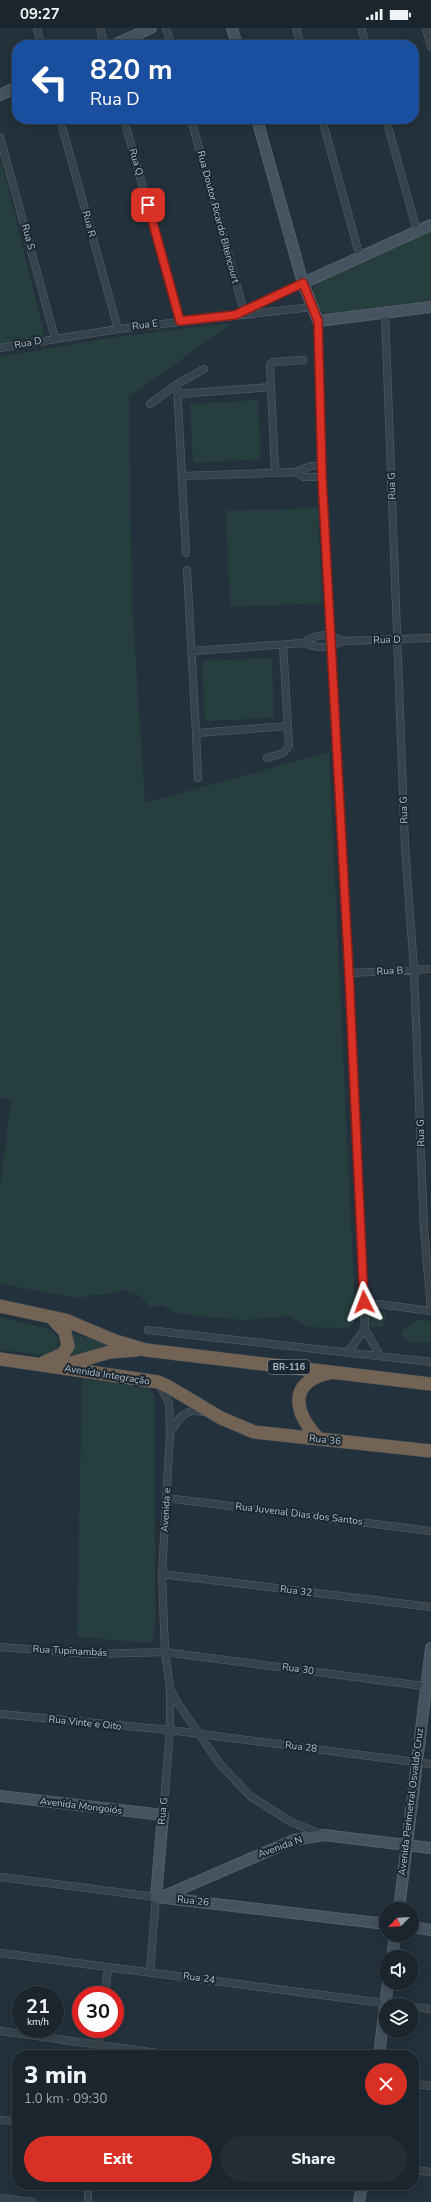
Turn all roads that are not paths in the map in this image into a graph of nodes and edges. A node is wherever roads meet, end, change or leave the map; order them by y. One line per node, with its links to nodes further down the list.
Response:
1 (37, 28): 9 (street)
2 (100, 28): 10 (street)
3 (151, 28): 11 (street)
4 (166, 28): 12 (street)
5 (232, 28): 13 (street)
6 (296, 28): 14 (street)
7 (361, 28): 15 (street)
8 (426, 28): 16 (street)
9 (40, 40)
10 (103, 40)
11 (125, 40)
12 (170, 40)
13 (236, 40)
14 (300, 40)
15 (365, 40)
16 (431, 47)
17 (12, 89): 18 (street)
18 (0, 95)
19 (61, 124): 36 (street, Rua R)
20 (125, 124): 34 (street, Rua Q)
21 (192, 124): 33 (street, Rua Doutor Ricardo Bitencourt)
22 (258, 124): 29 (street)
23 (323, 124): 28 (street)
24 (387, 124): 27 (street)
25 (0, 137): 37 (street, Rua S)
26 (431, 225): 27 (street)
27 (417, 232): 28 (street)
28 (360, 257): 29 (street)
29 (303, 283): 31 (street); 33 (street)
30 (431, 306): 32 (street)
31 (312, 307): 33 (street, Rua E); 35 (street)
32 (385, 312): 35 (street); 54 (street, Rua G)
33 (244, 313): 34 (street, Rua E)
34 (180, 321): 36 (street, Rua E)
35 (318, 321): 45 (street)
36 (118, 329): 37 (street, Rua E)
37 (56, 338): 38 (street, Rua D)
38 (0, 348)
39 (303, 360): 42 (street)
40 (204, 369): 41 (street)
41 (177, 384): 43 (street); 44 (street)
42 (272, 387): 43 (street); 46 (street)
43 (178, 394): 48 (street)
44 (150, 404)
45 (322, 466): 47 (street); 49 (street)
46 (275, 472): 47 (street); 48 (street)
47 (294, 472): 49 (street)
48 (182, 476): 50 (street)
49 (322, 477): 52 (street)
50 (186, 553)
51 (187, 570): 59 (street)
52 (331, 634): 55 (street); 56 (street); 58 (street)
53 (431, 638): 54 (street, Rua D)
54 (398, 639): 55 (street, Rua D); 65 (street, Rua G)
55 (344, 641): 58 (street, Rua D)
56 (303, 643): 57 (street); 58 (street)
57 (283, 645): 59 (street); 60 (street)
58 (331, 647): 66 (street)
59 (192, 651): 61 (street)
60 (288, 726): 61 (street); 62 (street)
61 (196, 733): 63 (street)
62 (266, 758)
63 (198, 778)
64 (431, 969): 65 (street, Rua B)
65 (414, 970): 66 (street, Rua B); 69 (street, Rua G)
66 (349, 973): 67 (street)
67 (364, 1302): 70 (street); 72 (street)
68 (0, 1306): 71 (highway, BR-116)
69 (431, 1308)
70 (431, 1311)
71 (47, 1316): 74 (highway, BR-116); 79 (highway)
72 (365, 1329): 75 (street); 76 (street)
73 (148, 1330): 75 (street)
74 (146, 1350): 80 (highway, BR-116); 81 (highway, BR-116)
75 (348, 1352): 76 (street)
76 (380, 1356): 78 (street)
77 (0, 1359): 79 (highway, BR-116)
78 (431, 1362)
79 (39, 1364): 80 (highway, BR-116)
80 (57, 1367): 82 (highway, Avenida Integração)
81 (332, 1372): 83 (highway, BR-116); 86 (highway)
82 (158, 1382): 84 (highway, Avenida Integração); 85 (street, Avenida Integração)
83 (431, 1384)
84 (221, 1418): 85 (street, Avenida e); 86 (highway, Rua 36)
85 (170, 1433): 88 (street, Avenida e)
86 (319, 1439): 87 (highway, Rua 36)
87 (431, 1451)
88 (166, 1498): 89 (street, Rua Juvenal Dias dos Santos); 90 (street, Avenida e)
89 (431, 1531)
90 (162, 1574): 91 (street, Rua 32); 94 (street, Avenida e)
91 (431, 1607)
92 (0, 1647): 94 (street, Rua Tupinambás)
93 (431, 1648): 95 (street, Avenida Perimetral Osvaldo Cruz)
94 (165, 1652): 95 (street, Rua 30); 96 (street, Rua G)
95 (429, 1687): 100 (street, Avenida Perimetral Osvaldo Cruz)
96 (170, 1689): 98 (street, Rua G); 99 (street)
97 (0, 1714): 98 (street, Rua Vinte e Oito)
98 (170, 1730): 99 (street, Rua 28); 103 (street, Rua G)
99 (201, 1735): 100 (street, Rua 28); 104 (street)
100 (415, 1762): 101 (street, Rua 28); 105 (street, Avenida Perimetral Osvaldo Cruz)
101 (431, 1764)
102 (0, 1796): 103 (street, Avenida Mongoiós)
103 (163, 1815): 108 (street, Rua G)
104 (324, 1835): 105 (street, Avenida N); 108 (street, Avenida N)
105 (406, 1845): 106 (street); 109 (street, Avenida Perimetral Osvaldo Cruz)
106 (431, 1848)
107 (0, 1877): 108 (street, Rua 26)
108 (159, 1897): 110 (street, Rua 26); 115 (street, Rua G)
109 (400, 1902)
110 (379, 1923)
111 (419, 1928): 112 (street)
112 (431, 1930)
113 (0, 1954): 114 (street, Rua 24)
114 (108, 1969): 115 (street, Rua 24); 116 (street)
115 (150, 1971): 117 (street, Rua 24)
116 (106, 1986)
117 (379, 2002)
118 (419, 2008): 119 (street)
119 (431, 2009)
120 (0, 2031): 123 (street)
121 (100, 2038): 123 (street)
122 (381, 2038): 126 (street)
123 (99, 2044): 124 (street); 125 (street)
124 (98, 2050)
125 (139, 2050)
126 (380, 2050)
127 (419, 2085): 128 (street)
128 (431, 2086)
129 (0, 2120): 130 (street)
130 (12, 2121)
131 (419, 2171): 132 (street)
132 (431, 2172)
133 (88, 2190): 137 (street)
134 (361, 2190): 138 (street)
135 (0, 2198): 136 (street)
136 (32, 2202)
137 (88, 2202)
138 (359, 2202)

